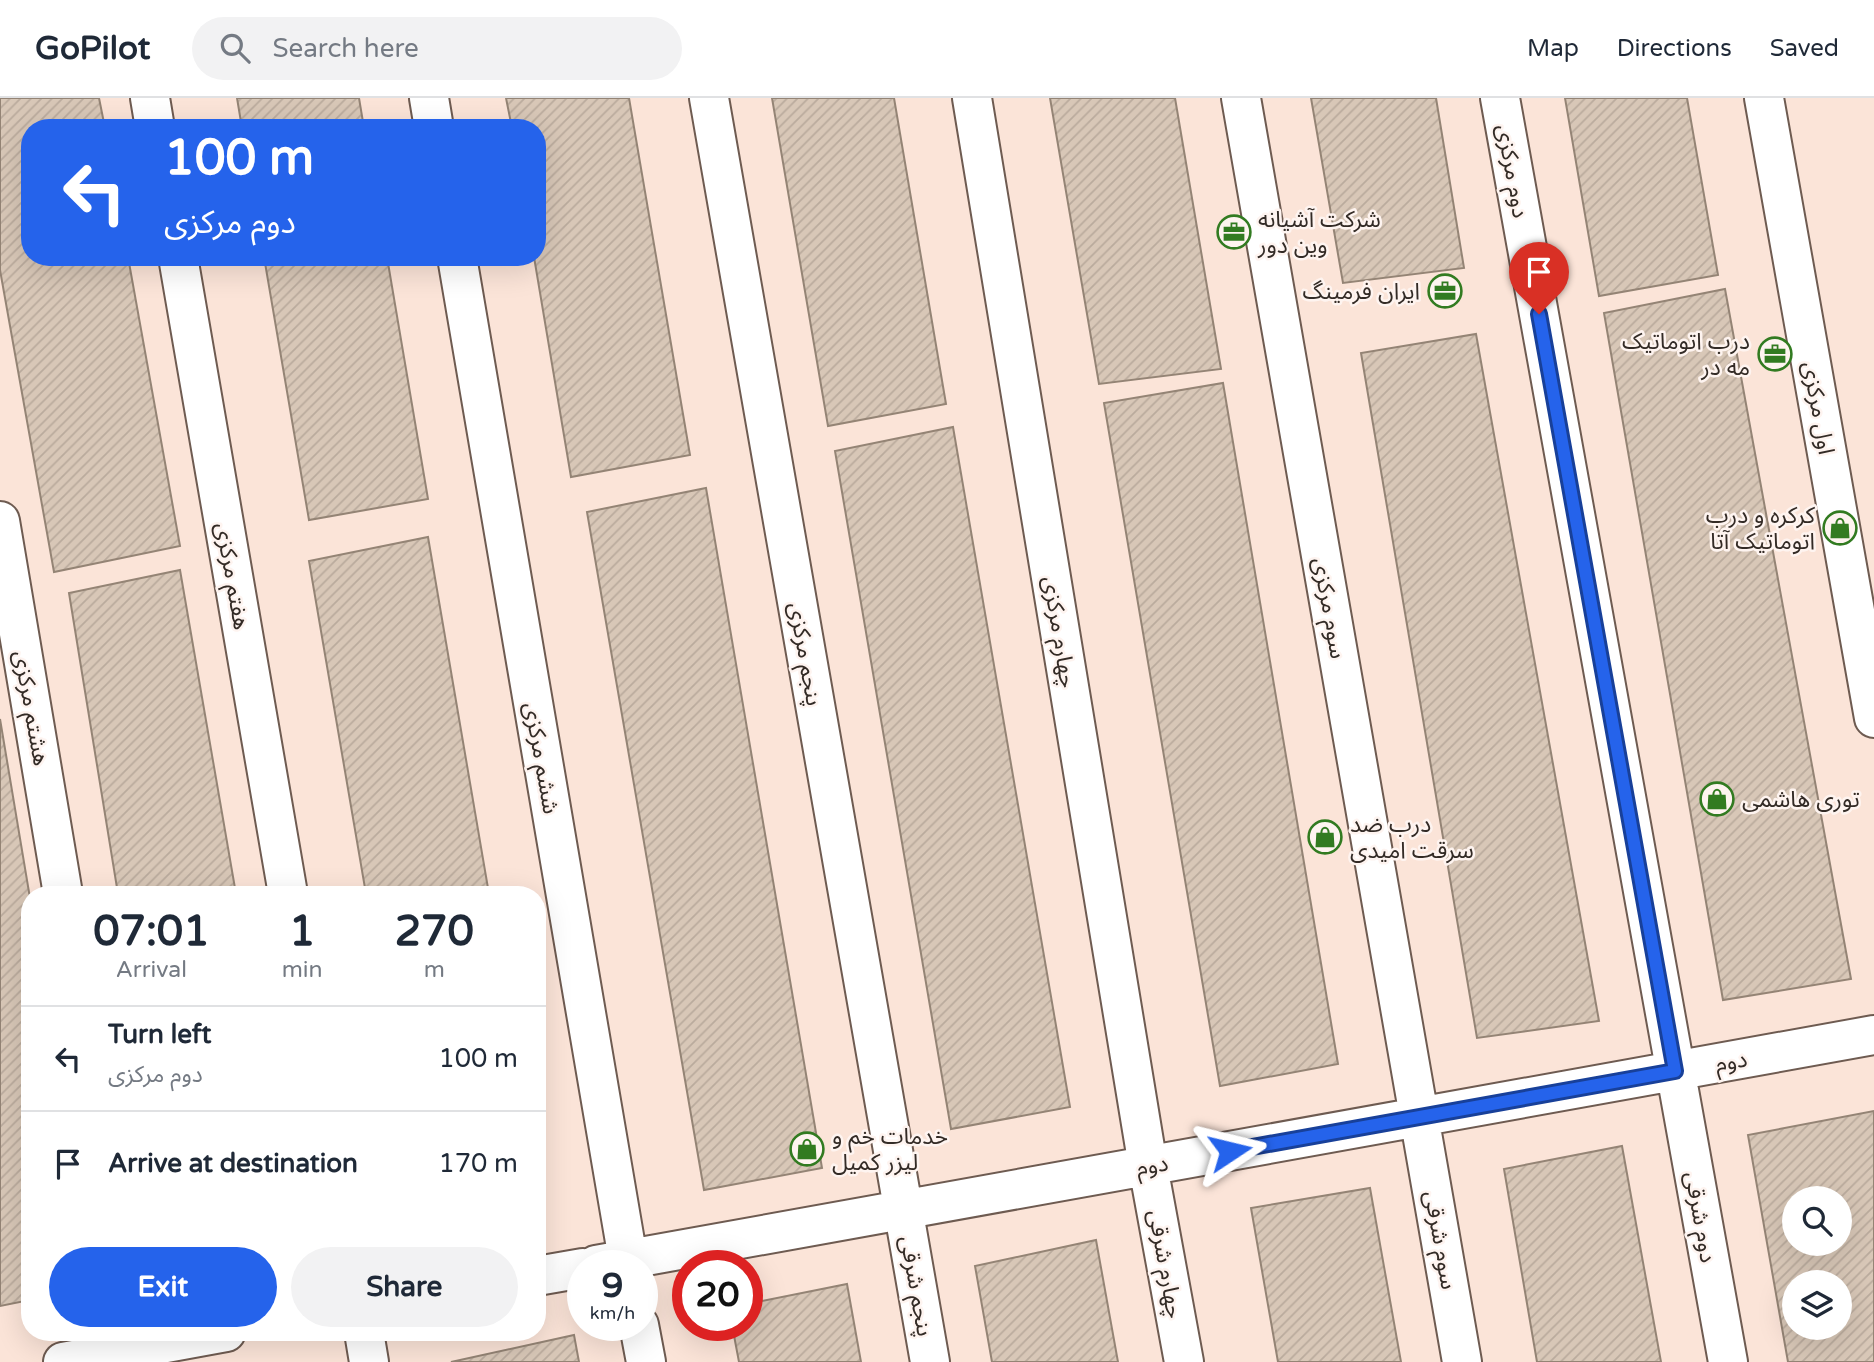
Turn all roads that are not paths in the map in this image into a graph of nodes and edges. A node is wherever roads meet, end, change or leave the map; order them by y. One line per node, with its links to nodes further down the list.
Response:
1 (150, 98): 8 (lane)
2 (429, 98): 9 (lane)
3 (709, 98): 20 (lane, پنجم مرکزی)
4 (972, 98): 19 (lane, چهارم مرکزی)
5 (1241, 98): 18 (lane, سوم مرکزی)
6 (1500, 98): 17 (lane, دوم مرکزی)
7 (1763, 98): 13 (lane, اول مرکزی)
8 (154, 119)
9 (432, 119)
10 (180, 266): 15 (lane, هفتم مرکزی)
11 (458, 266): 21 (lane, ششم مرکزی)
12 (0, 521): 14 (lane, هشتم مرکزی)
13 (1874, 718)
14 (63, 886)
15 (287, 886)
16 (1874, 1035): 17 (lane, دوم)
17 (1675, 1071): 18 (lane, دوم); 35 (lane, دوم شرقی)
18 (1419, 1117): 19 (lane, دوم); 34 (lane, سوم شرقی)
19 (1148, 1166): 20 (lane, دوم); 33 (lane, چهارم شرقی)
20 (903, 1210): 22 (lane, دوم); 32 (lane, پنجم شرقی)
21 (616, 1250)
22 (658, 1256)
23 (567, 1271): 24 (lane)
24 (546, 1274)
25 (174, 1341): 28 (lane)
26 (366, 1341): 30 (lane)
27 (642, 1341): 31 (lane)
28 (140, 1347): 29 (lane)
29 (63, 1362)
30 (369, 1362)
31 (646, 1362)
32 (930, 1362)
33 (1184, 1362)
34 (1462, 1362)
35 (1728, 1362)

